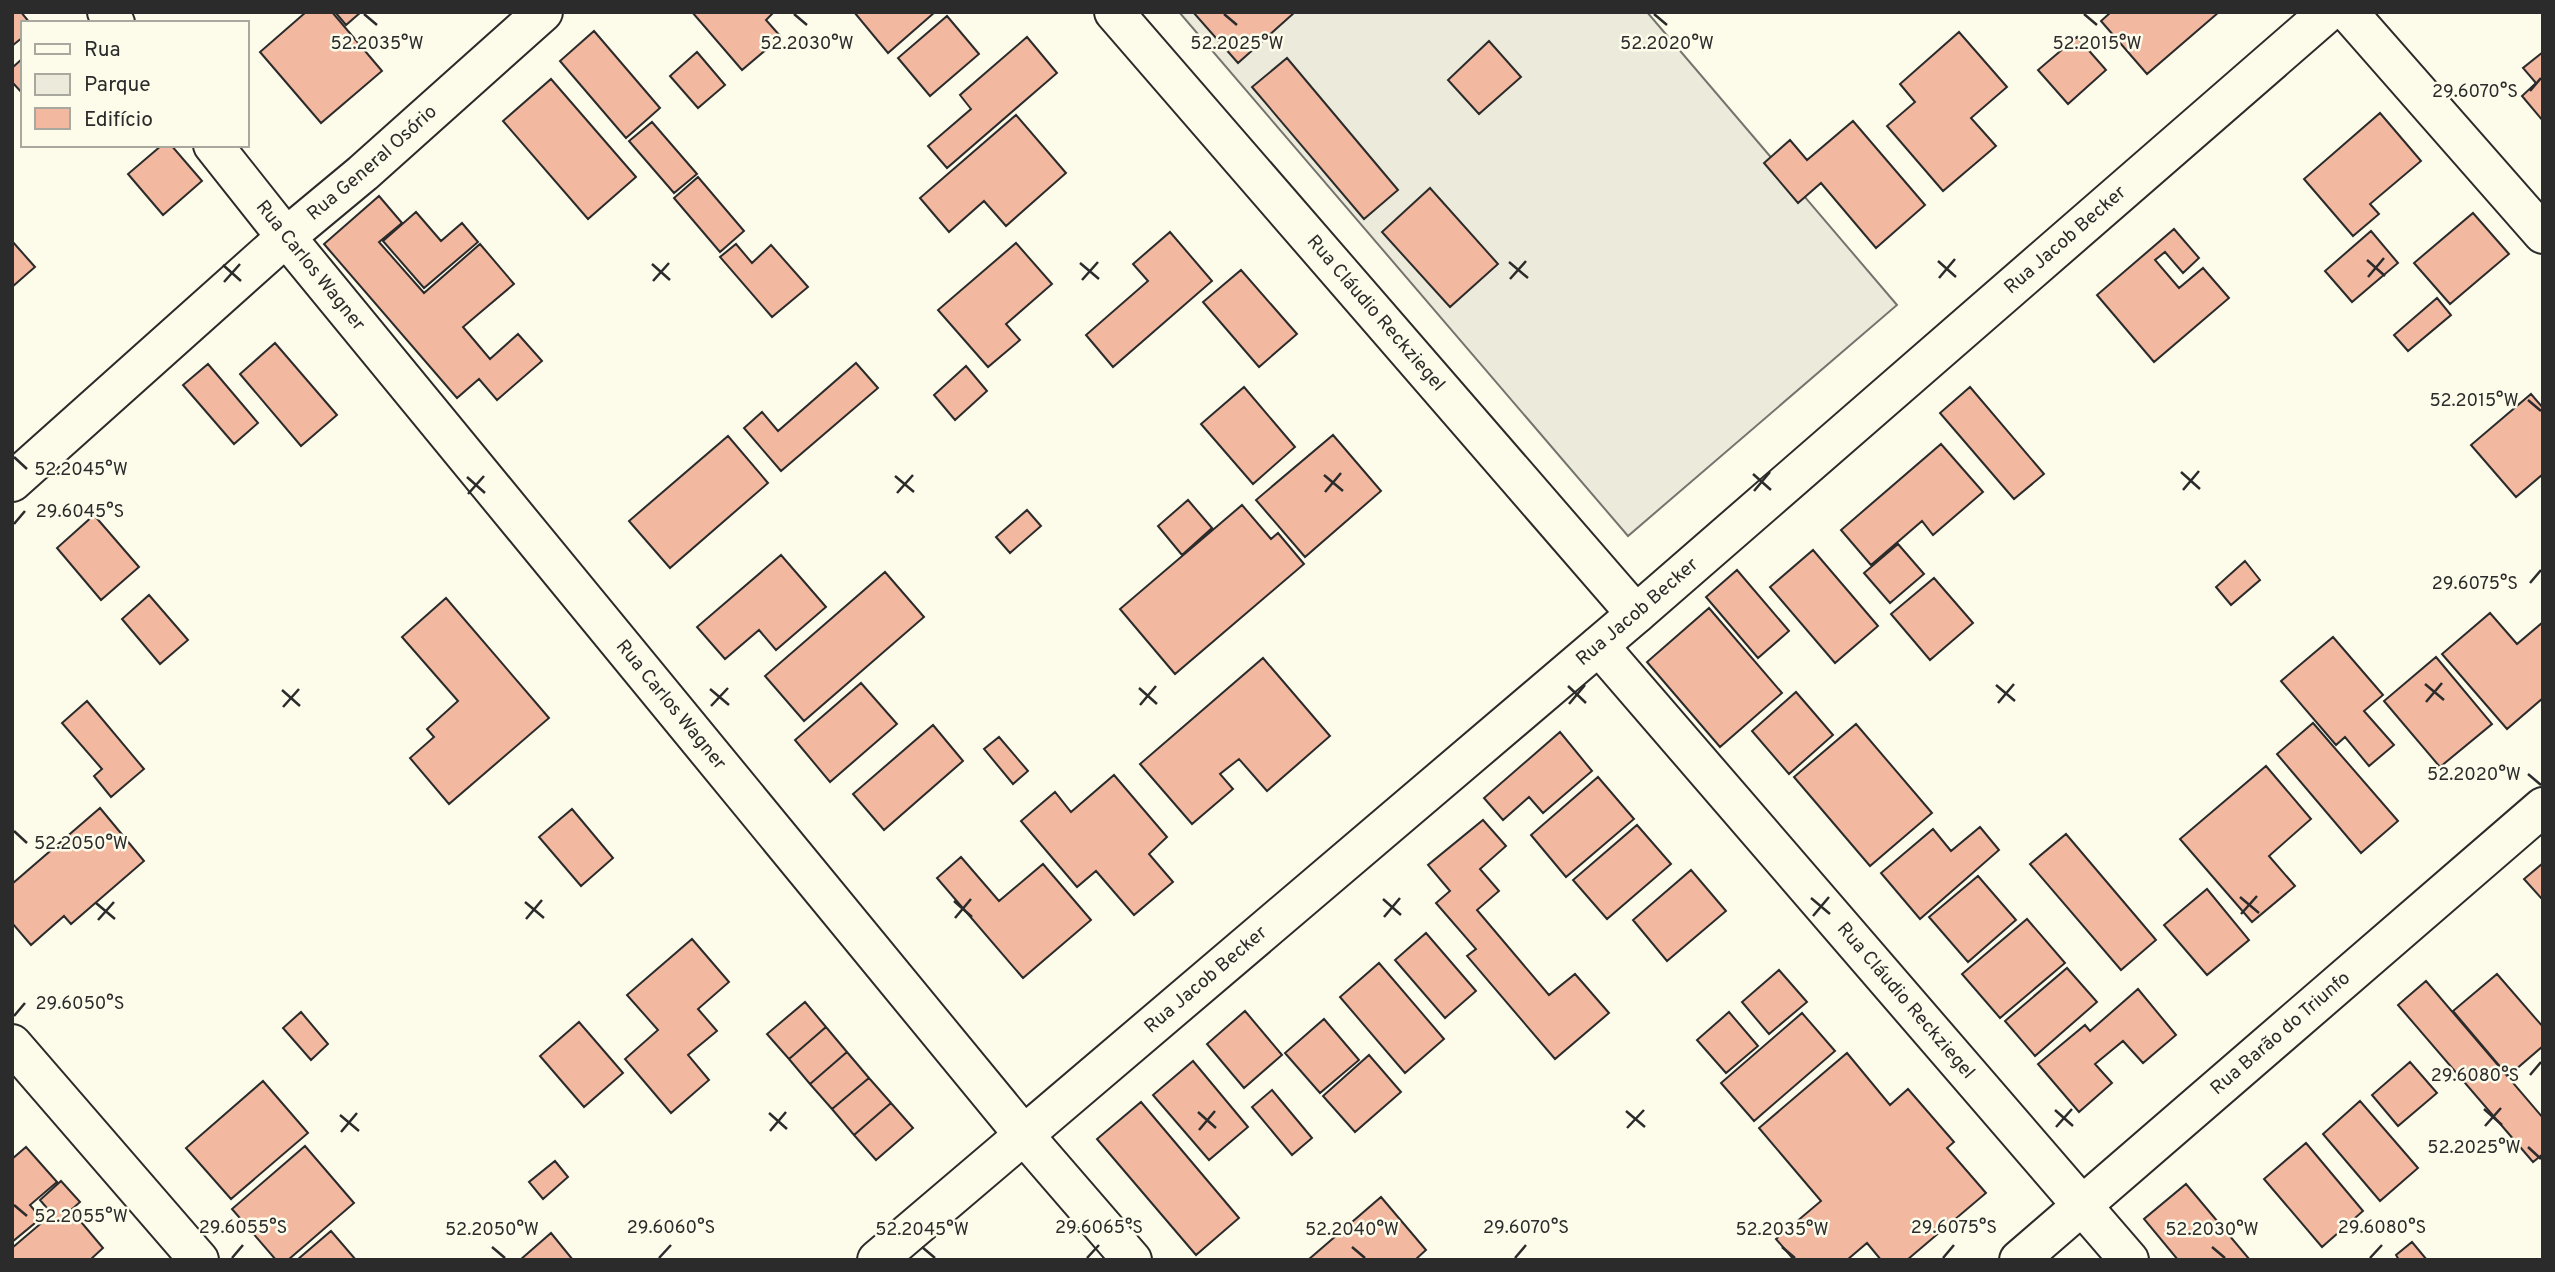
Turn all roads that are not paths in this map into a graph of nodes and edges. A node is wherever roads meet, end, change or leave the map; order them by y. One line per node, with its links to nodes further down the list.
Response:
1 (543, 12): 7 (street, Rua General Osório)
2 (1114, 12): 9 (street, Rua Cláudio Reckziegel)
3 (2328, 12): 9 (street, Rua Jacob Becker)
4 (2348, 12): 6 (street)
5 (215, 147): 7 (street, Rua Carlos Wagner)
6 (2543, 233)
7 (286, 237): 8 (street, Rua General Osório); 13 (street, Rua Carlos Wagner)
8 (12, 482)
9 (1636, 614): 10 (street, Rua Jacob Becker)
10 (1599, 646): 13 (street, Rua Jacob Becker); 14 (street, Rua Cláudio Reckziegel)
11 (2543, 807): 14 (street, Rua Barão do Triunfo)
12 (12, 1044): 15 (street)
13 (1023, 1134): 16 (street, Rua Jacob Becker); 17 (street, Rua Carlos Wagner)
14 (2084, 1206): 18 (street, Rua Barão do Triunfo); 19 (street, Rua Cláudio Reckziegel)
15 (199, 1260)
16 (877, 1260)
17 (1132, 1260)
18 (2019, 1260)
19 (2129, 1260)

